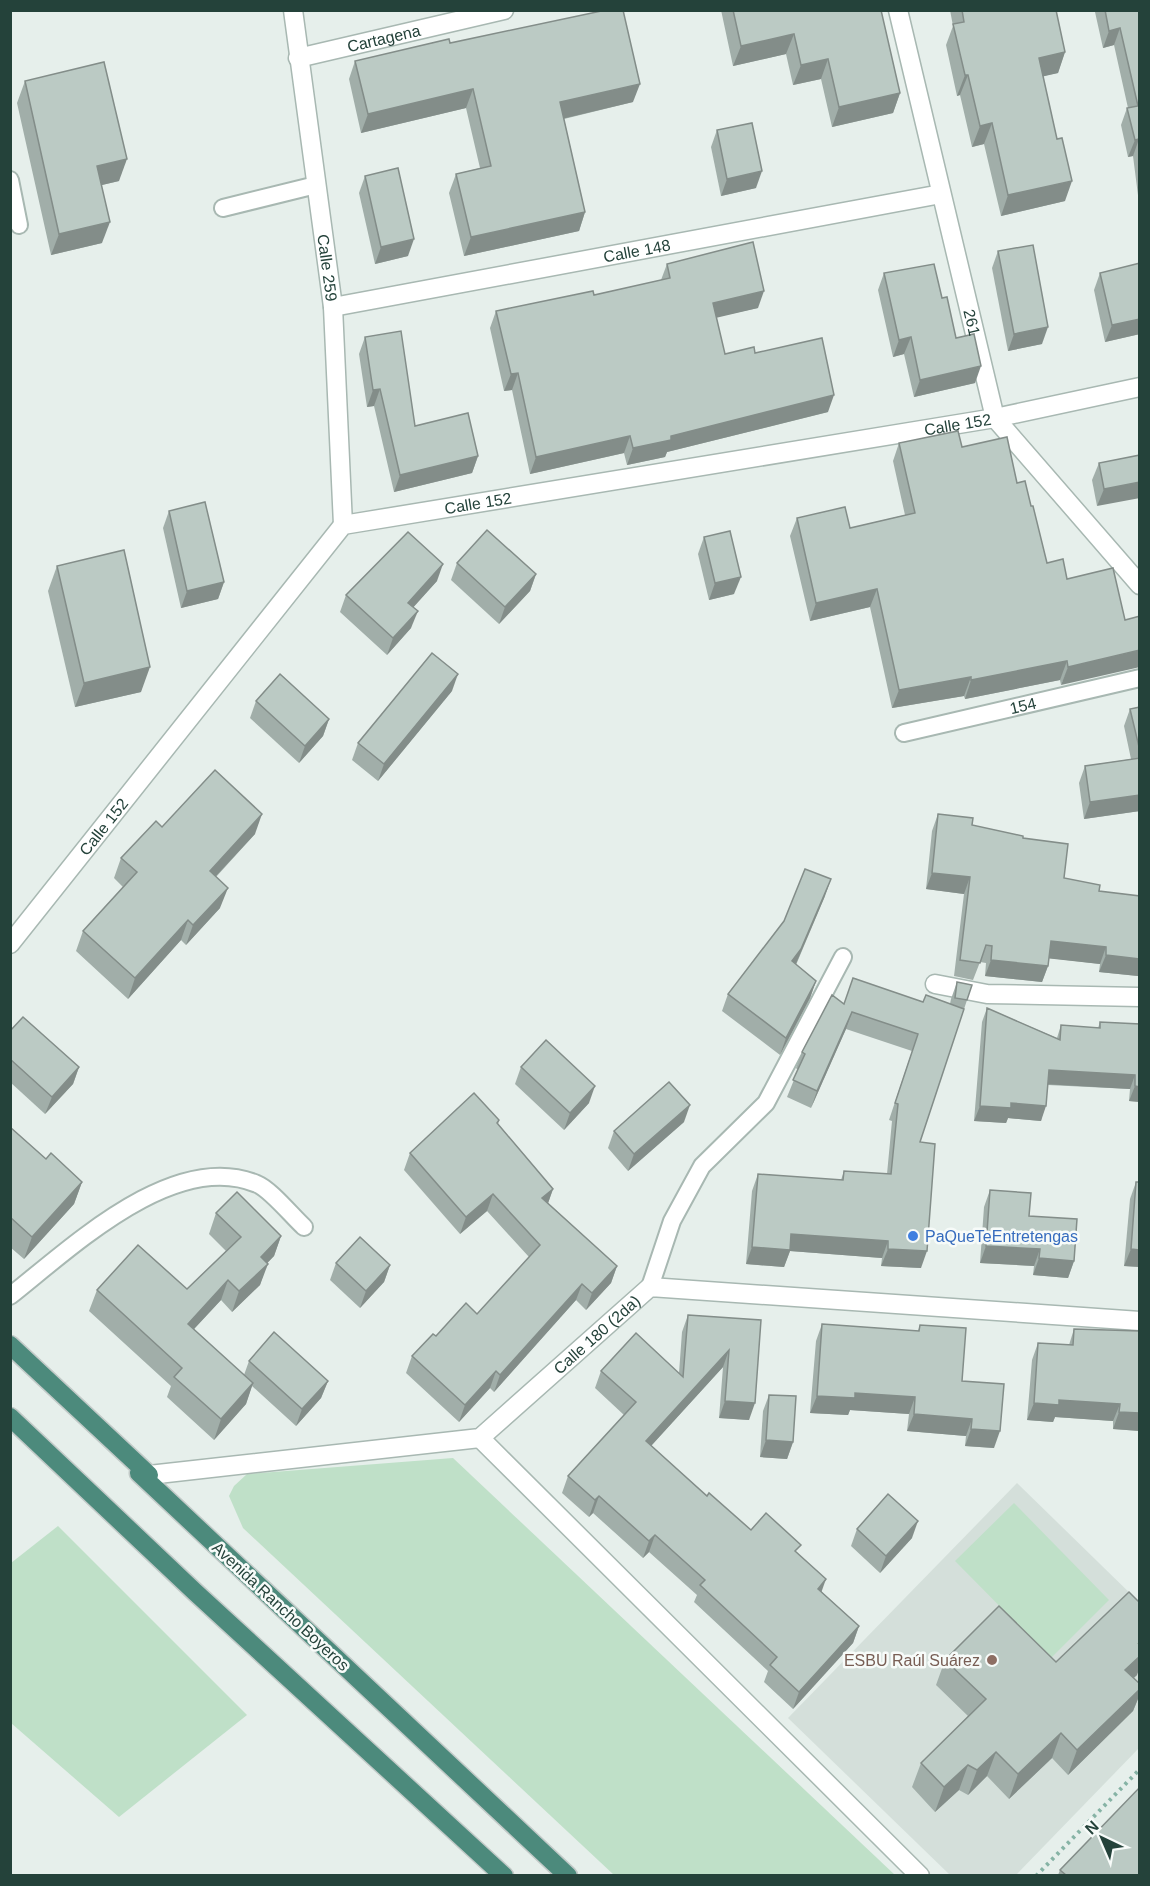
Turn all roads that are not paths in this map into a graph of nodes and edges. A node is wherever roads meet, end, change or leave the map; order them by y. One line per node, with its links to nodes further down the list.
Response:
1 (293, 10): 4 (street, Calle 259)
2 (504, 10): 4 (street, Cartagena)
3 (898, 10): 7 (street, 261)
4 (298, 58): 6 (street, Calle 259)
5 (10, 180): 9 (lane)
6 (316, 185): 8 (lane); 10 (street, Calle 259)
7 (941, 194): 10 (street, Calle 148); 12 (street, 261)
8 (222, 208)
9 (19, 225)
10 (333, 308): 13 (street, Calle 259)
11 (1140, 387): 12 (street, Calle 152)
12 (995, 418): 13 (street, Calle 152); 14 (street, 261)
13 (343, 525): 17 (street, Calle 152)
14 (1140, 585)
15 (1140, 678): 16 (lane, 154)
16 (904, 733)
17 (10, 944)
18 (843, 957): 22 (lane)
19 (935, 984): 20 (street)
20 (1140, 997)
21 (304, 1227): 23 (lane)
22 (650, 1287): 24 (street, Calle 180 (2da)); 27 (street, Calle 180 (2da))
23 (10, 1296)
24 (1140, 1321)
25 (10, 1345): 28 (highway, Avenida Rancho Boyeros)
26 (10, 1417): 29 (highway)
27 (480, 1438): 28 (street); 31 (street)
28 (149, 1475): 30 (highway, Avenida Rancho Boyeros)
29 (504, 1875)
30 (568, 1875)
31 (920, 1875)

